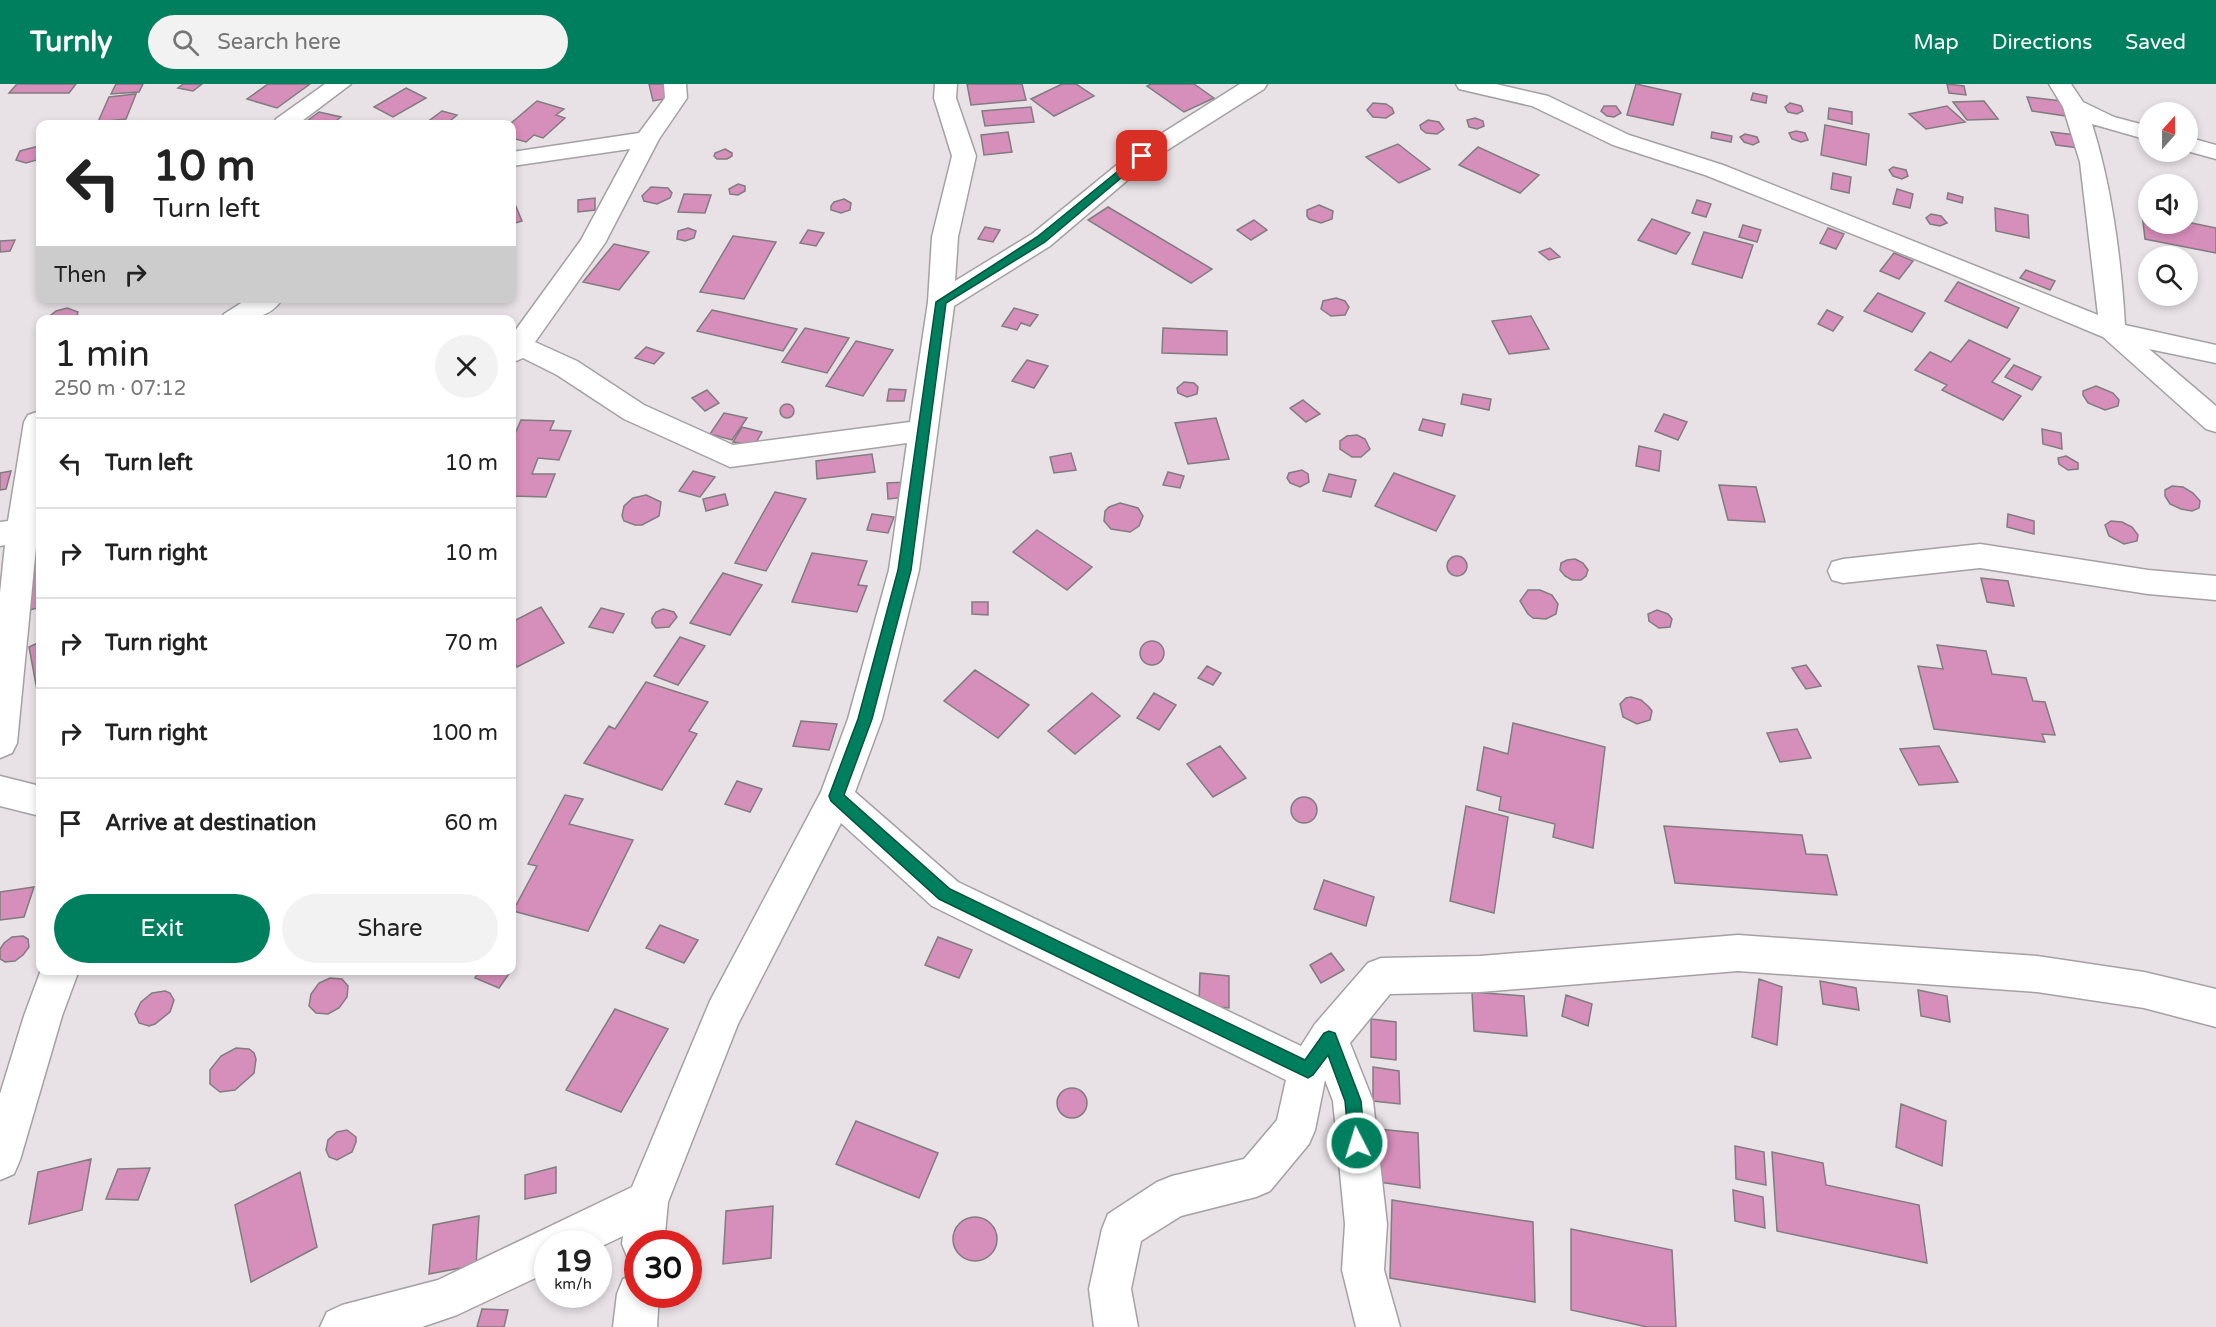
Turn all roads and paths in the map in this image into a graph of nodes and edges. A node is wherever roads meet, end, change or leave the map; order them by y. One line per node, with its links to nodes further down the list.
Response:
1 (340, 84): 8 (street)
2 (675, 84): 10 (street)
3 (946, 84): 14 (street)
4 (1256, 84): 14 (street)
5 (1467, 84): 17 (street)
6 (2060, 84): 7 (street)
7 (2075, 107): 9 (street); 17 (street)
8 (290, 120)
9 (2138, 130)
10 (647, 139): 13 (street); 18 (street)
11 (2198, 147): 12 (street)
12 (2216, 152)
13 (516, 158)
14 (941, 302): 23 (street)
15 (262, 303): 16 (street)
16 (241, 315)
17 (2112, 331): 20 (street); 21 (street)
18 (516, 346)
19 (516, 350): 23 (street)
20 (2216, 354)
21 (2216, 422)
22 (36, 430): 24 (street)
23 (923, 431): 29 (street)
24 (11, 532): 27 (street)
25 (1843, 571): 26 (street)
26 (2216, 588)
27 (0, 743)
28 (0, 790): 30 (street)
29 (836, 796): 33 (street); 35 (street)
30 (36, 800)
31 (58, 975): 34 (street)
32 (2216, 1008): 33 (street)
33 (1319, 1054): 42 (street); 43 (street)
34 (0, 1160)
35 (647, 1203): 36 (street); 37 (street)
36 (590, 1230)
37 (644, 1230)
38 (534, 1257): 40 (street)
39 (637, 1308): 41 (street)
40 (342, 1327)
41 (635, 1327)
42 (1116, 1327)
43 (1378, 1327)

